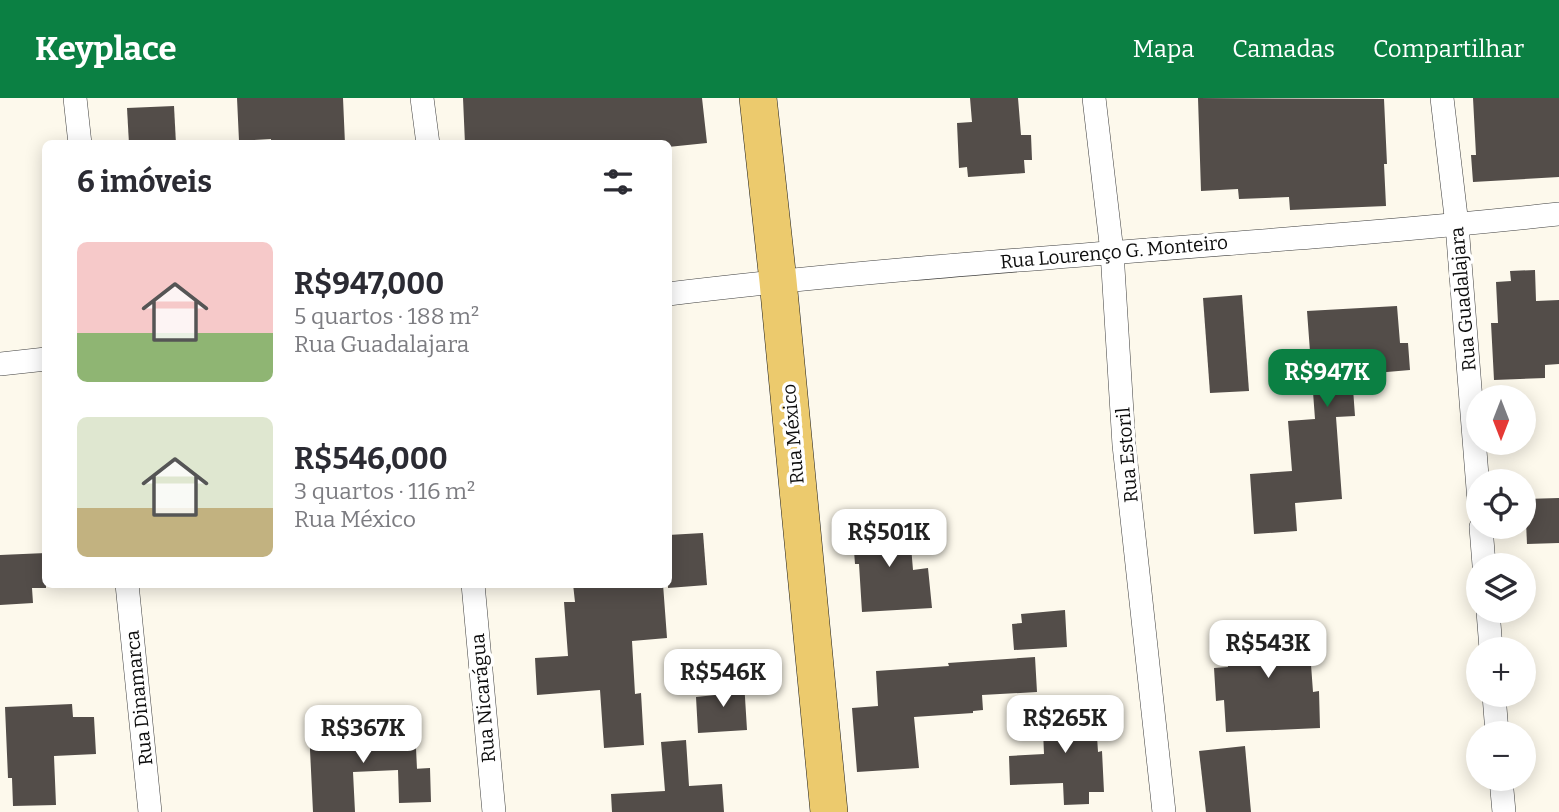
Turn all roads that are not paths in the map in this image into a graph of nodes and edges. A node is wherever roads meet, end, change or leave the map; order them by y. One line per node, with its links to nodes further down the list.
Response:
1 (75, 98): 6 (street)
2 (422, 98): 7 (street)
3 (758, 98): 11 (main road, Rua México)
4 (1094, 98): 10 (street, Rua Estoril)
5 (1442, 98): 9 (street, Rua Guadalajara)
6 (80, 140)
7 (427, 140)
8 (1559, 214): 9 (street, Rua Lourenço G. Monteiro)
9 (1457, 225): 10 (street, Rua Lourenço G. Monteiro); 15 (street, Rua Guadalajara)
10 (1112, 252): 11 (street, Rua Lourenço G. Monteiro); 22 (street, Rua Estoril)
11 (778, 281): 12 (street, Rua Lourenço G. Monteiro); 21 (main road, Rua México)
12 (672, 294)
13 (42, 359): 14 (street)
14 (0, 364)
15 (1476, 469)
16 (127, 588): 19 (street, Rua Dinamarca)
17 (473, 588): 20 (street, Rua Nicarágua)
18 (1502, 791): 23 (street)
19 (150, 812)
20 (494, 812)
21 (829, 812)
22 (1164, 812)
23 (1504, 812)

